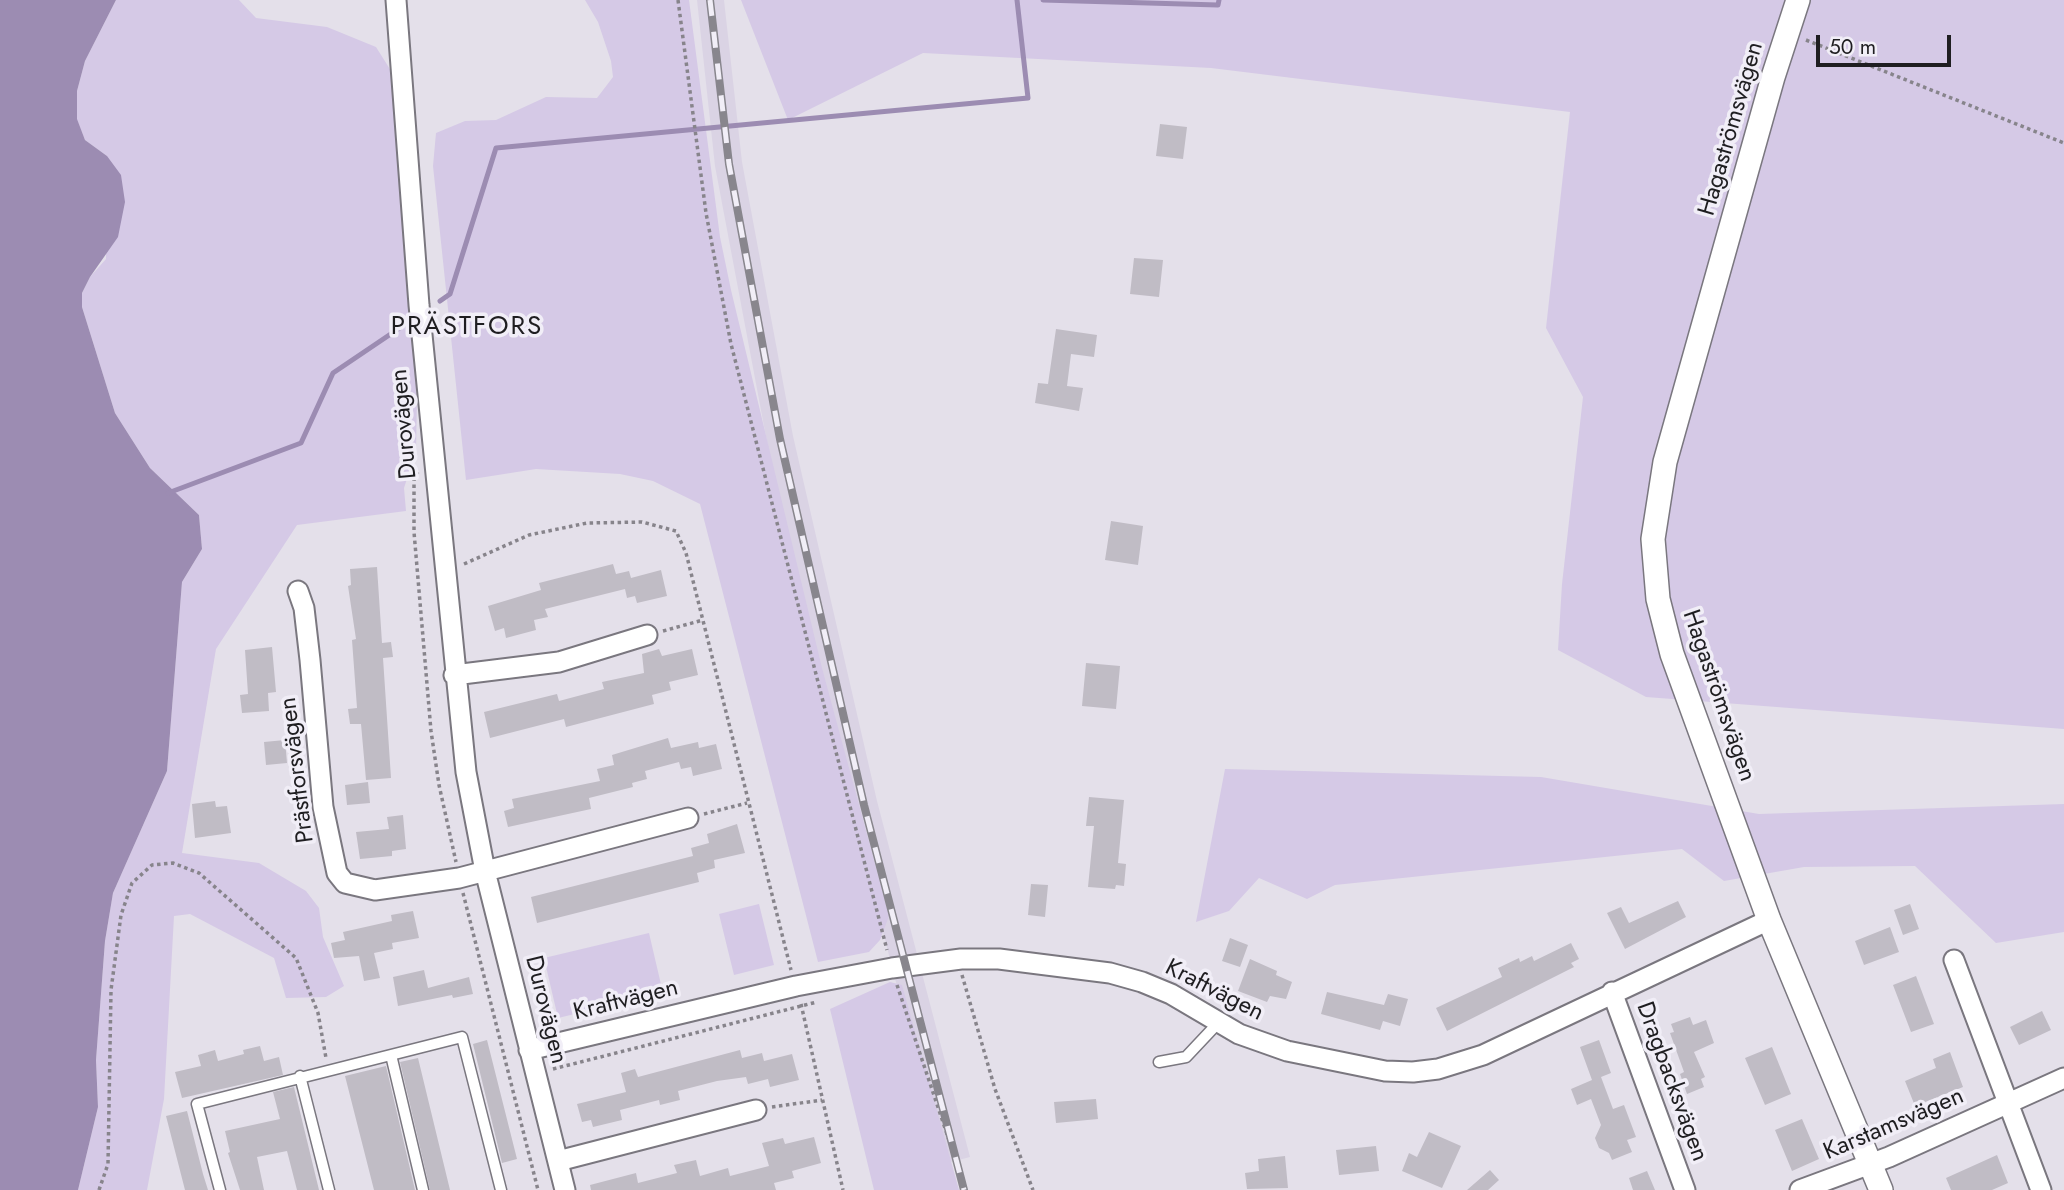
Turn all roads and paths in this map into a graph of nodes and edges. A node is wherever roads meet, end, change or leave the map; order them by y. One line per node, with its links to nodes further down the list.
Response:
1 (396, 0): 6 (street, Durovägen)
2 (678, 0): 19 (path)
3 (1798, 0): 4 (street, Hagaströmsvägen)
4 (1787, 32): 5 (path); 16 (street, Hagaströmsvägen)
5 (2064, 143)
6 (434, 464): 7 (street, Durovägen); 15 (path)
7 (444, 576): 9 (path); 11 (street, Durovägen)
8 (298, 591): 15 (street, Prästforsvägen)
9 (703, 620): 10 (path); 12 (path)
10 (647, 635): 11 (street)
11 (454, 675): 14 (street, Durovägen)
12 (748, 803): 13 (path); 20 (path)
13 (688, 818): 14 (street)
14 (485, 871): 15 (street, Prästforsvägen); 25 (street, Durovägen)
15 (459, 878): 32 (path)
16 (1769, 920): 21 (street, Kraftvägen); 38 (street, Hagaströmsvägen)
17 (957, 959): 19 (street, Kraftvägen); 24 (street, Kraftvägen); 47 (path)
18 (1954, 961): 34 (street)
19 (892, 968): 20 (street, Kraftvägen); 37 (path)
20 (796, 986): 23 (path); 25 (street, Kraftvägen)
21 (1612, 992): 24 (street, Kraftvägen); 48 (street, Dragbacksvägen)
22 (820, 1002): 23 (path)
23 (802, 1007): 29 (path); 33 (path)
24 (1218, 1023): 27 (lane)
25 (529, 1050): 29 (street, Durovägen)
26 (391, 1055): 28 (lane); 42 (lane); 43 (lane)
27 (1159, 1062)
28 (328, 1069): 30 (lane); 39 (path)
29 (535, 1073): 32 (path); 36 (street, Durovägen)
30 (300, 1076): 40 (lane); 41 (lane)
31 (2064, 1078): 34 (street, Karstamsvägen)
32 (510, 1079): 44 (path)
33 (822, 1100): 35 (path); 46 (path)
34 (2006, 1104): 38 (street, Karstamsvägen); 51 (street)
35 (756, 1110): 36 (street)
36 (558, 1161): 45 (street, Durovägen)
37 (956, 1161)
38 (1869, 1163): 49 (street, Karstamsvägen); 50 (street, Hagaströmsvägen)
39 (99, 1190)
40 (220, 1190)
41 (329, 1190)
42 (423, 1190)
43 (501, 1190)
44 (538, 1190)
45 (565, 1190)
46 (843, 1190)
47 (1033, 1190)
48 (1685, 1190)
49 (1800, 1190)
50 (1881, 1190)
51 (2041, 1190)

